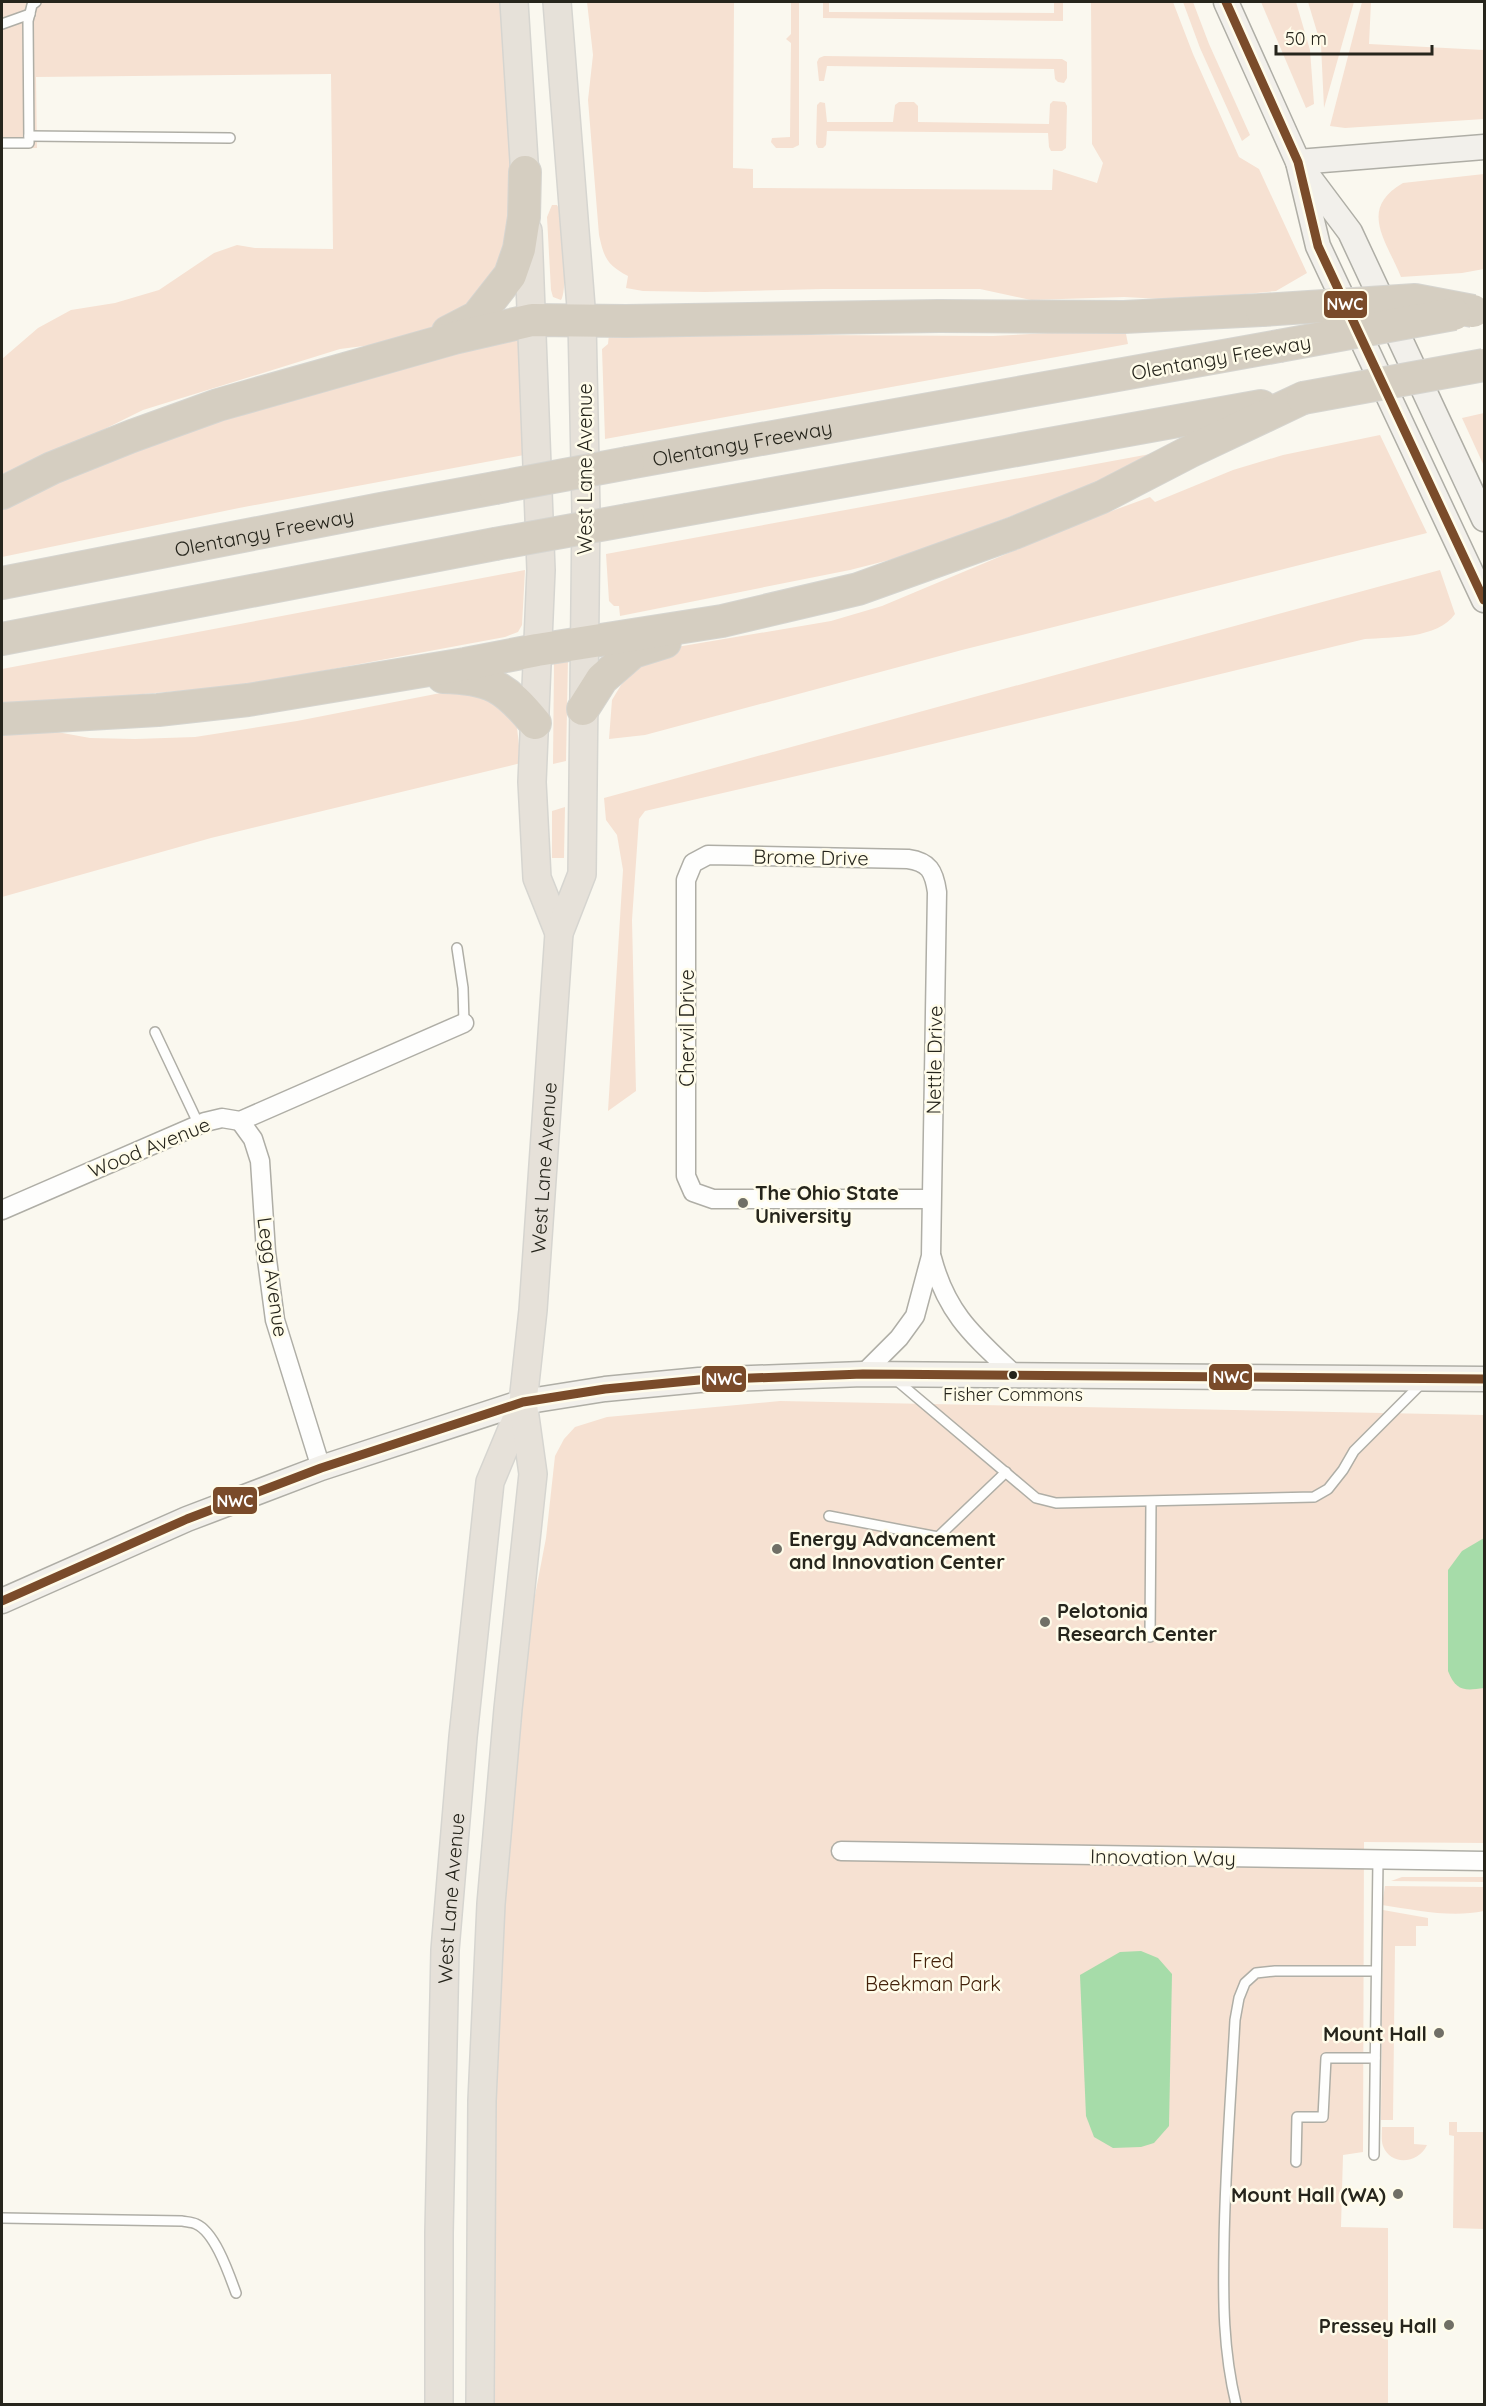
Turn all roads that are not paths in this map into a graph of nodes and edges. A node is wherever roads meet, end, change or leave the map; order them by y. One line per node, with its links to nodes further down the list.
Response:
1 (36, 2): 5 (lane)
2 (514, 2): 12 (main road, West Lane Avenue)
3 (557, 2): 15 (main road, West Lane Avenue)
4 (1226, 2): 11 (street)
5 (30, 14): 6 (lane); 7 (lane)
6 (2, 24)
7 (29, 136): 8 (lane); 9 (lane)
8 (230, 138)
9 (2, 143)
10 (1485, 147): 11 (street)
11 (1298, 162): 20 (street); 22 (street)
12 (525, 172): 14 (main road, West Lane Avenue); 16 (highway)
13 (1479, 310): 15 (highway, bridge); 21 (highway, Olentangy Freeway, bridge)
14 (532, 320): 15 (highway); 16 (highway); 26 (main road, West Lane Avenue)
15 (582, 320): 25 (main road, West Lane Avenue)
16 (416, 349): 19 (highway)
17 (1485, 365): 18 (highway, bridge)
18 (1303, 398): 23 (highway); 24 (highway, bridge)
19 (2, 493)
20 (1485, 519)
21 (2, 583)
22 (1485, 600)
23 (722, 621): 25 (highway); 28 (highway)
24 (2, 639)
25 (584, 642): 26 (highway); 28 (main road, West Lane Avenue)
26 (537, 650): 27 (highway); 30 (main road, West Lane Avenue)
27 (388, 677): 29 (highway); 30 (highway)
28 (583, 709): 33 (main road, West Lane Avenue)
29 (2, 719)
30 (535, 723): 33 (main road, West Lane Avenue)
31 (693, 863): 32 (street, Brome Drive); 39 (street, Chervil Drive)
32 (930, 866): 39 (street, Nettle Drive)
33 (559, 933): 47 (main road, West Lane Avenue)
34 (457, 948): 35 (lane)
35 (464, 1023): 37 (street, Wood Avenue)
36 (155, 1032): 38 (lane)
37 (240, 1121): 38 (street, Wood Avenue); 48 (street, Legg Avenue)
38 (199, 1125): 40 (street, Wood Avenue)
39 (932, 1199): 41 (street, Nettle Drive)
40 (2, 1210)
41 (931, 1256): 43 (street, Nettle Drive); 44 (street, Nettle Drive)
42 (889, 1373): 43 (street); 44 (street); 49 (lane)
43 (863, 1374): 47 (street)
44 (1016, 1376): 46 (street)
45 (1485, 1378): 46 (street)
46 (1426, 1379): 50 (lane)
47 (523, 1402): 48 (street); 63 (main road, West Lane Avenue); 64 (main road, West Lane Avenue)
48 (321, 1468): 52 (street)
49 (1006, 1472): 50 (lane); 51 (lane)
50 (1151, 1502): 53 (lane)
51 (829, 1516)
52 (2, 1601)
53 (1149, 1637)
54 (841, 1851): 55 (street, Innovation Way)
55 (1377, 1860): 56 (street, Innovation Way); 57 (lane)
56 (1485, 1861)
57 (1375, 1971): 58 (lane); 65 (lane)
58 (1375, 2058): 59 (lane); 60 (lane)
59 (1374, 2155)
60 (1296, 2162)
61 (2, 2218): 62 (lane)
62 (236, 2292)
63 (439, 2404)
64 (480, 2404)
65 (1236, 2404)

